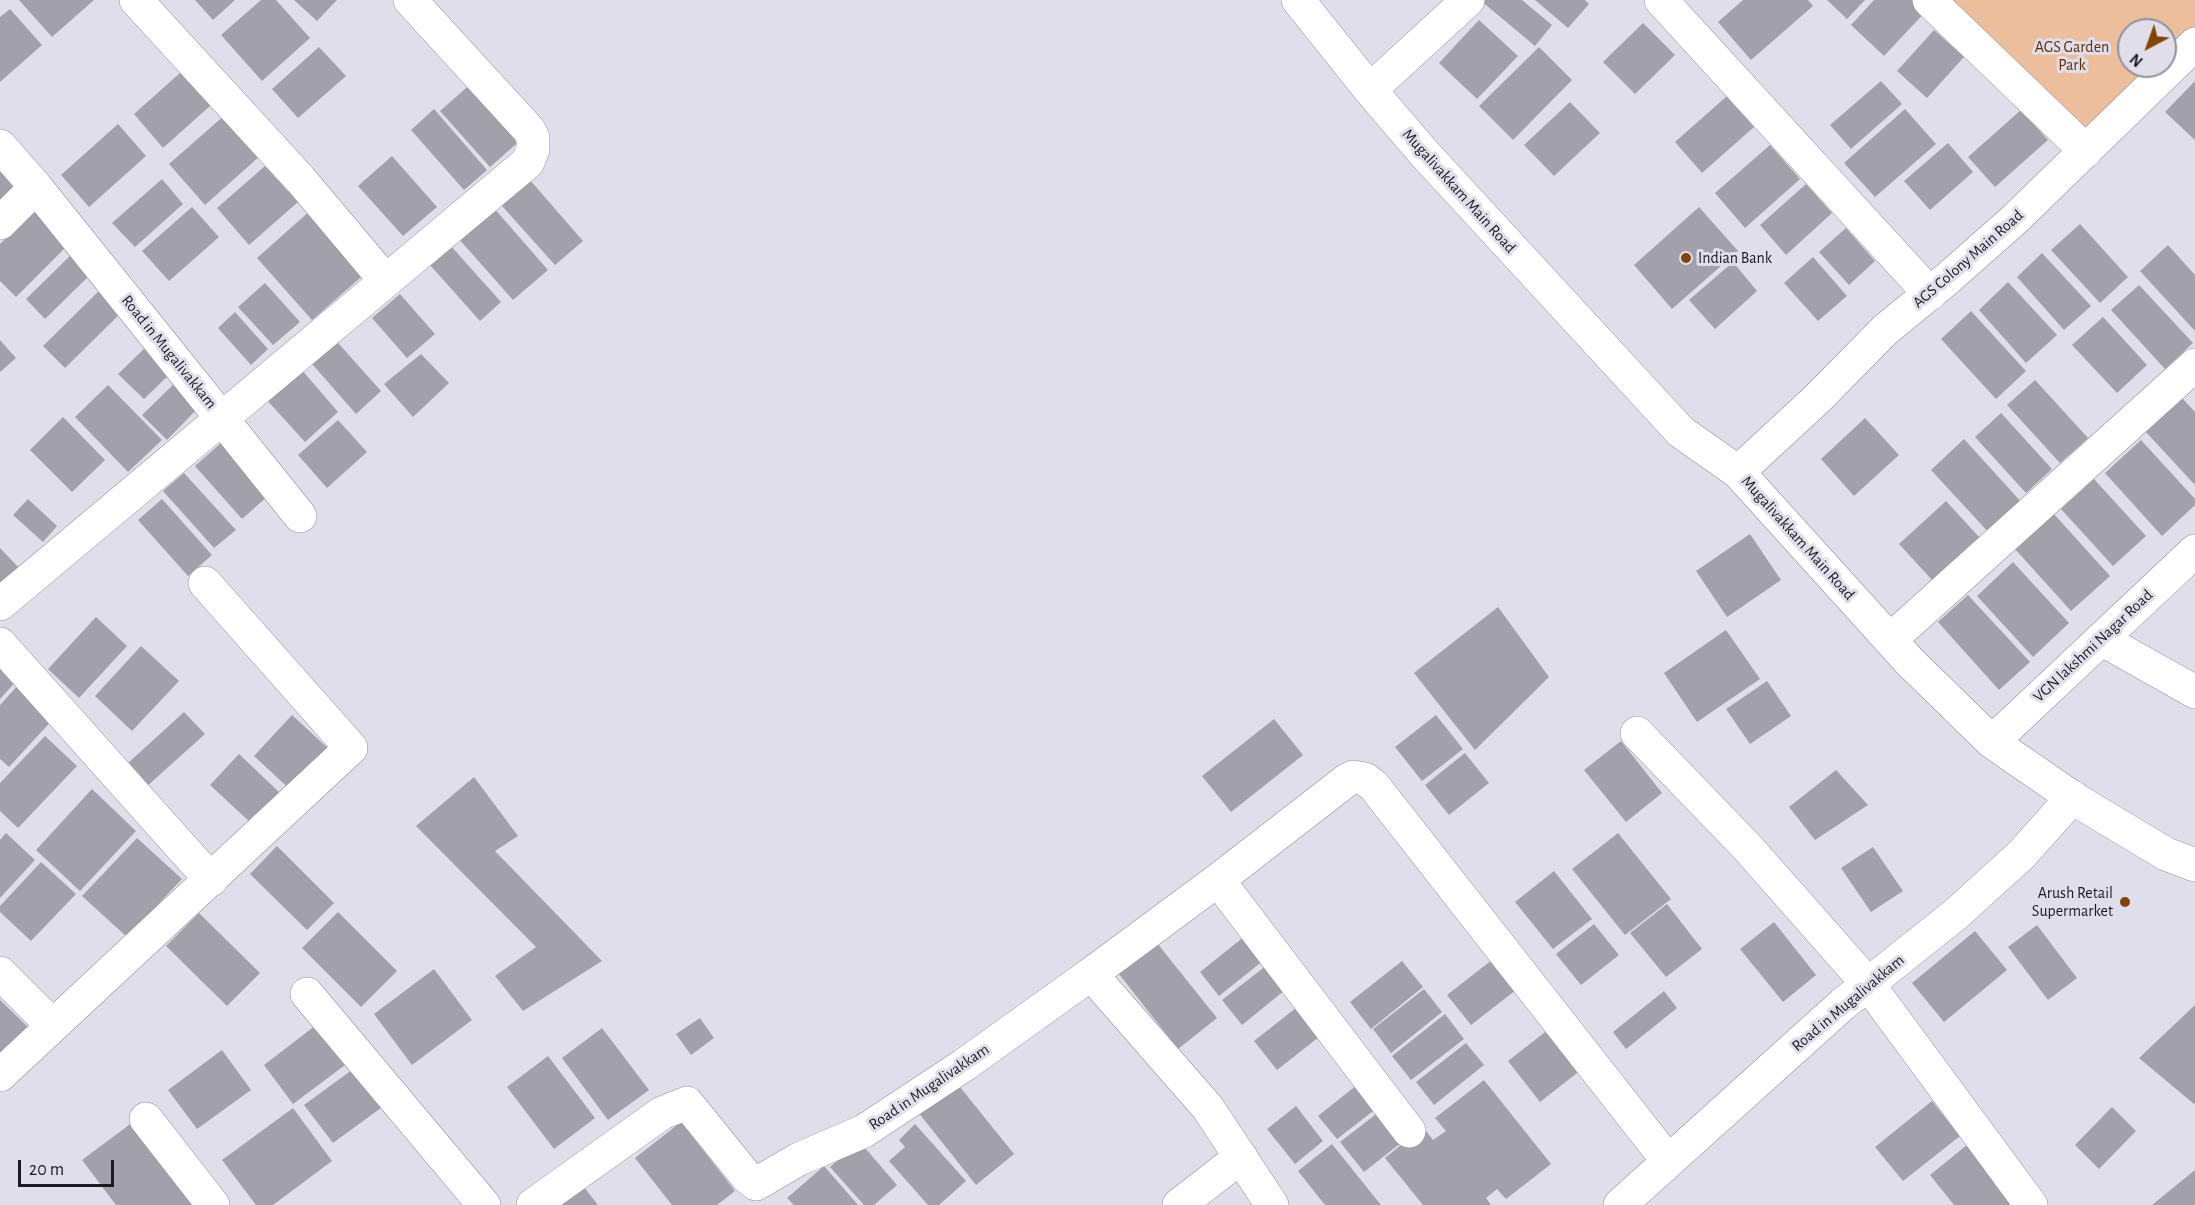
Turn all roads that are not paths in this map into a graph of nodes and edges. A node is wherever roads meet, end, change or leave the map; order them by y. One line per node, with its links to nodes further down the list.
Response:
1 (136, 0): 13 (street)
2 (410, 0): 13 (street)
3 (1298, 0): 8 (street, Mugalivakkam Main Road)
4 (1468, 0): 8 (street)
5 (1661, 0): 14 (street)
6 (1929, 0): 10 (street)
7 (2195, 44): 10 (street, AGS Colony Main Road)
8 (1370, 90): 17 (street, Mugalivakkam Main Road)
9 (0, 146): 11 (street, Road in Mugalivakkam)
10 (2086, 151): 14 (street, AGS Colony Main Road)
11 (36, 187): 12 (street); 16 (street, Road in Mugalivakkam)
12 (0, 223)
13 (385, 280): 16 (street)
14 (1930, 294): 17 (street, AGS Colony Main Road)
15 (2195, 365): 23 (street)
16 (222, 419): 18 (street); 21 (street, Road in Mugalivakkam)
17 (1738, 472): 23 (street, Mugalivakkam Main Road)
18 (300, 516)
19 (2195, 551): 22 (street, VGN lakshmi Nagar Road)
20 (205, 583): 30 (street)
21 (0, 604)
22 (2101, 639): 25 (street); 27 (street, VGN lakshmi Nagar Road)
23 (1890, 640): 27 (street, Mugalivakkam Main Road)
24 (0, 644): 30 (street)
25 (2195, 692)
26 (1637, 733): 34 (street)
27 (1992, 742): 28 (street, Mugalivakkam Main Road)
28 (2073, 797): 29 (street, Mugalivakkam Main Road); 34 (street, Road in Mugalivakkam)
29 (2195, 865)
30 (211, 880): 36 (street)
31 (1218, 880): 33 (street, Road in Mugalivakkam); 39 (street); 41 (street, Road in Mugalivakkam)
32 (0, 973): 36 (street)
33 (1091, 974): 40 (street); 42 (street, Road in Mugalivakkam)
34 (1868, 984): 41 (street, Road in Mugalivakkam); 49 (street)
35 (307, 994): 44 (street)
36 (52, 1025): 37 (street)
37 (0, 1075)
38 (146, 1119): 43 (street)
39 (1409, 1131)
40 (1241, 1157): 46 (street); 47 (street)
41 (1668, 1161): 48 (street, Road in Mugalivakkam)
42 (764, 1194): 45 (street, Road in Mugalivakkam)
43 (213, 1205)
44 (484, 1205)
45 (533, 1205)
46 (1179, 1205)
47 (1272, 1205)
48 (1620, 1205)
49 (2031, 1205)

